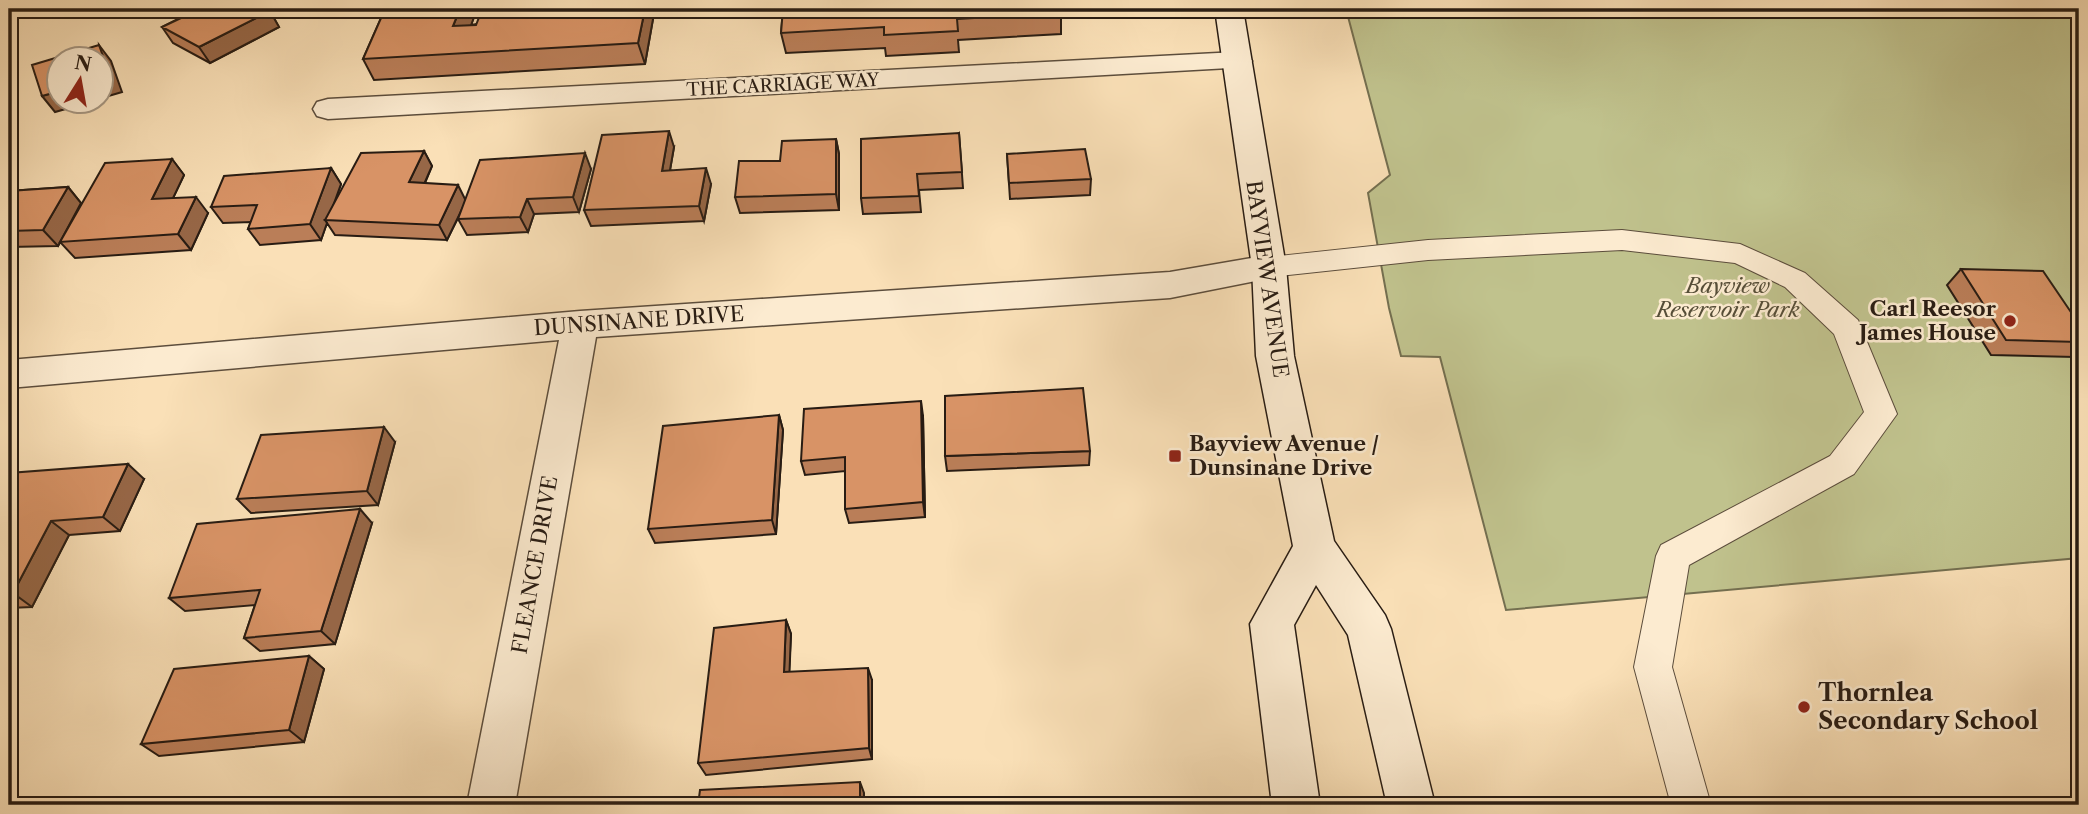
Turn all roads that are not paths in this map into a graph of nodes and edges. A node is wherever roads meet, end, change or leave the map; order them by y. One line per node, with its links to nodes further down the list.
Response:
1 (1229, 9): 2 (street, BAYVIEW AVENUE)
2 (1237, 61): 3 (street, THE CARRIAGE WAY); 4 (street, BAYVIEW AVENUE)
3 (328, 109)
4 (1269, 267): 5 (street, DUNSINANE DRIVE); 7 (street, BAYVIEW AVENUE); 11 (lane)
5 (580, 325): 6 (street, DUNSINANE DRIVE); 8 (street, FLEANCE DRIVE)
6 (9, 374)
7 (1314, 547): 9 (street); 10 (street, BAYVIEW AVENUE)
8 (491, 805)
9 (1296, 805)
10 (1410, 805)
11 (1691, 805)

